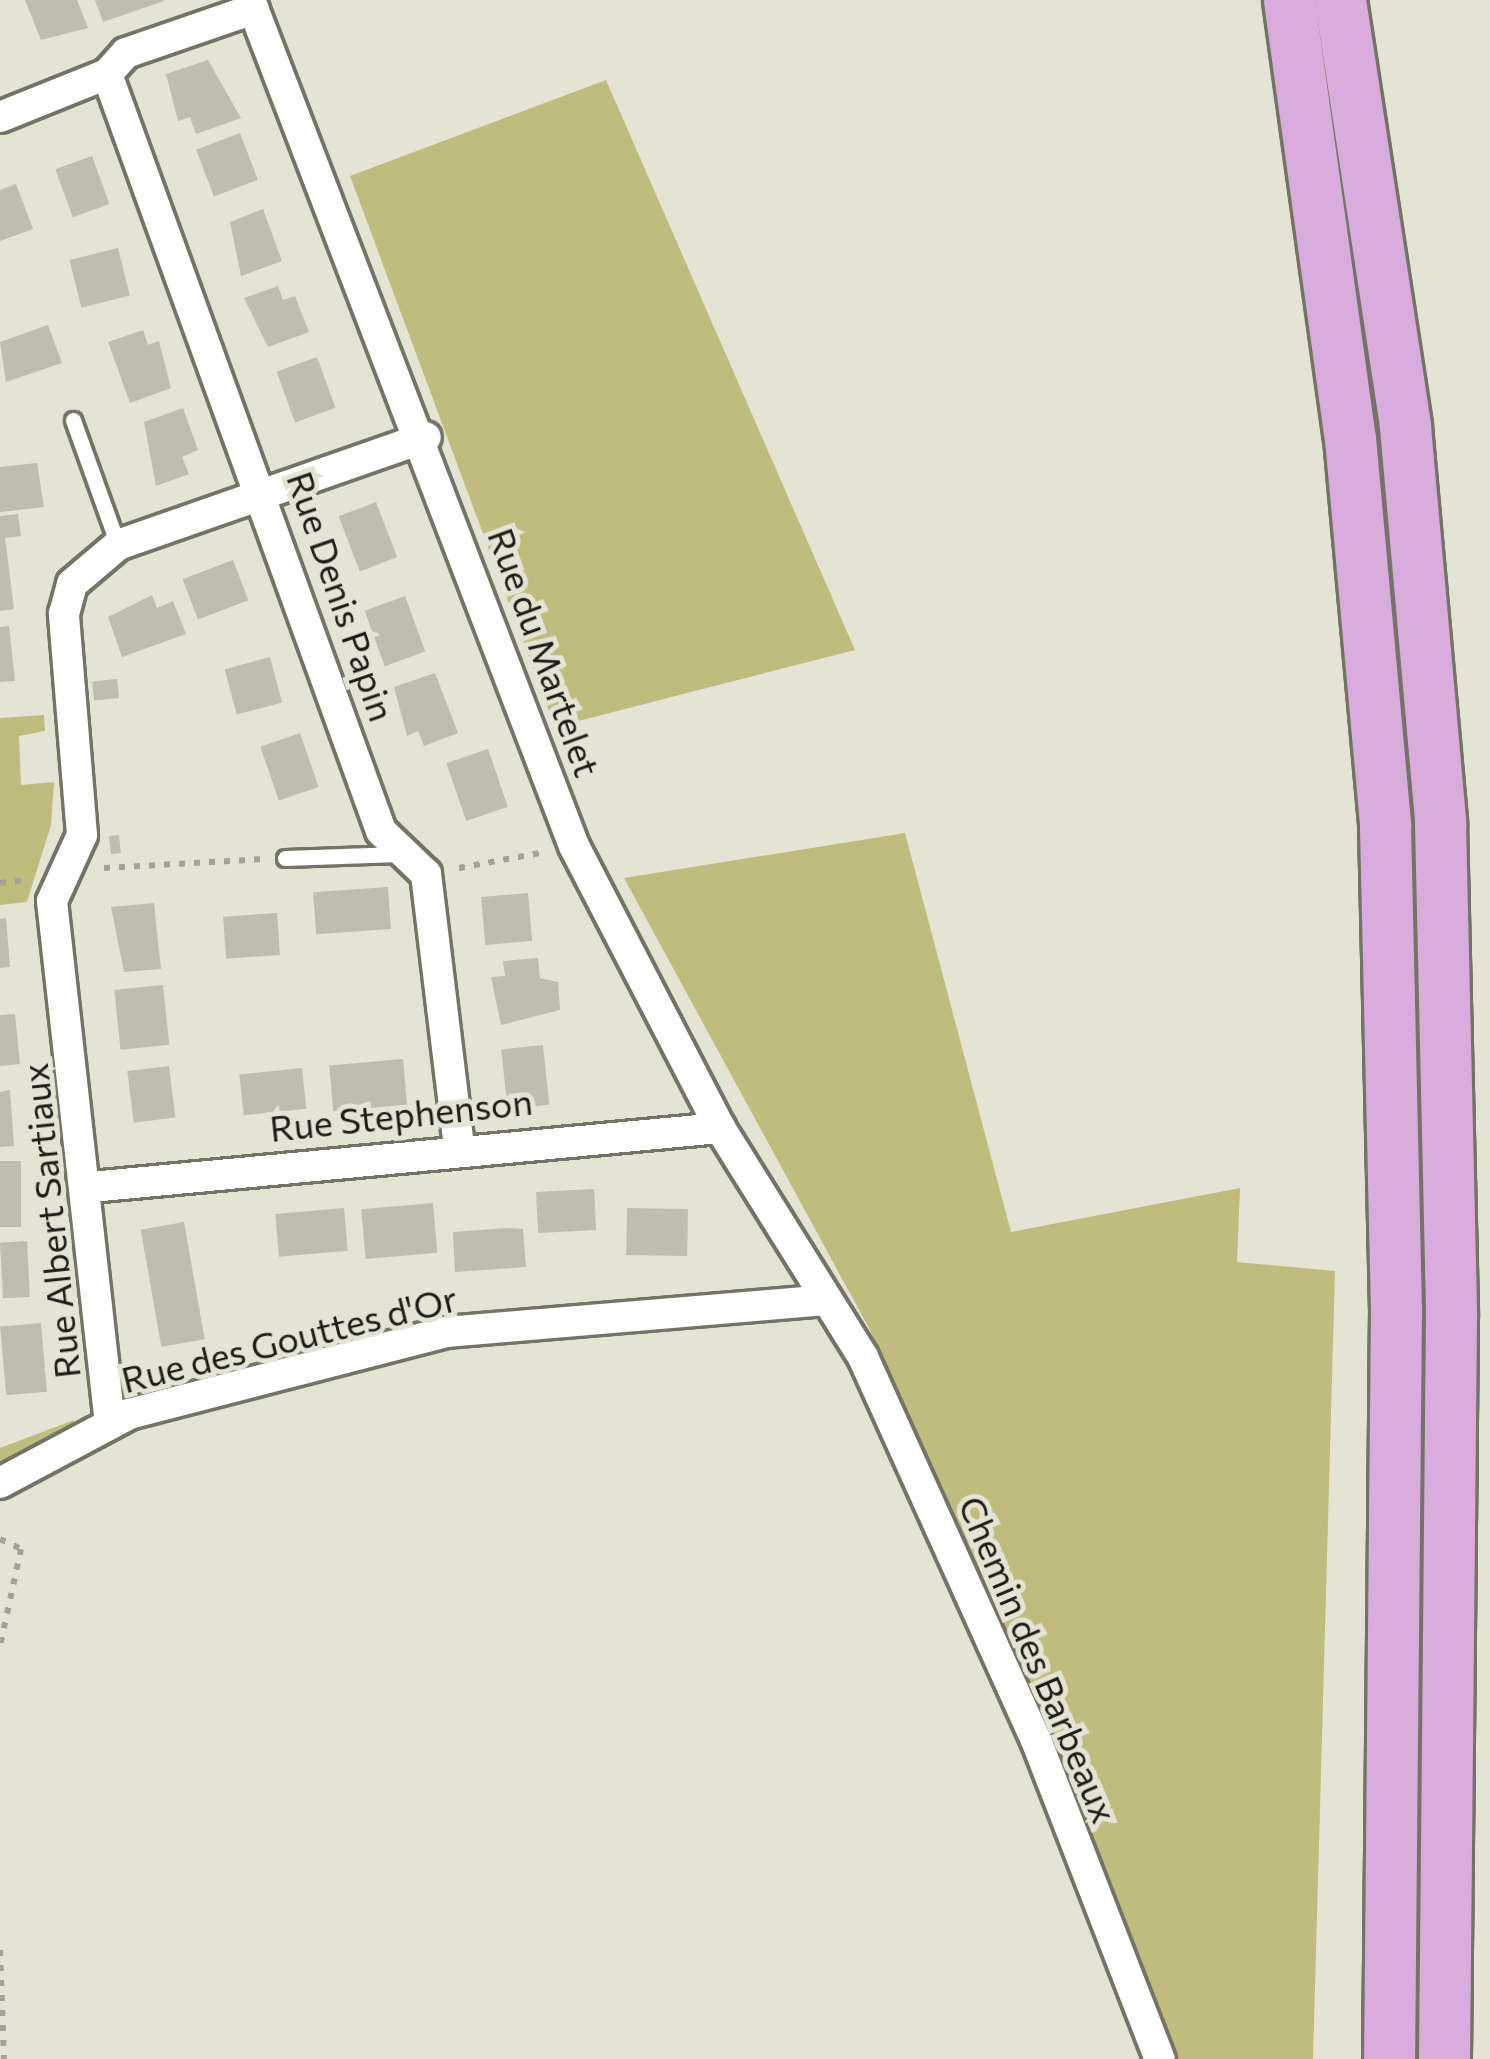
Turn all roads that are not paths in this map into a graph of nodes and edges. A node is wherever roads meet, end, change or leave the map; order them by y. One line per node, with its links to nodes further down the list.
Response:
1 (1289, 0): 19 (highway)
2 (1340, 0): 20 (highway)
3 (252, 5): 4 (street); 7 (street, Rue du Martelet)
4 (107, 74): 5 (street); 8 (street, Rue Denis Papin)
5 (0, 117)
6 (73, 420): 9 (lane)
7 (426, 437): 8 (street); 12 (street, Rue du Martelet)
8 (268, 498): 9 (street); 11 (street, Rue Denis Papin)
9 (118, 545): 14 (street, Rue Albert Sartiaux)
10 (285, 858): 11 (lane)
11 (415, 864): 13 (street, Rue Denis Papin)
12 (720, 1128): 13 (street, Rue Stephenson); 15 (street, Rue du Martelet)
13 (459, 1145): 14 (street, Rue Stephenson)
14 (91, 1187): 16 (street, Rue Albert Sartiaux)
15 (826, 1300): 16 (street, Rue des Gouttes d'Or); 18 (street, Chemin des Barbeaux)
16 (110, 1424): 17 (street, Rue des Gouttes d'Or)
17 (0, 1483)
18 (1160, 2059)
19 (1389, 2059)
20 (1444, 2059)

